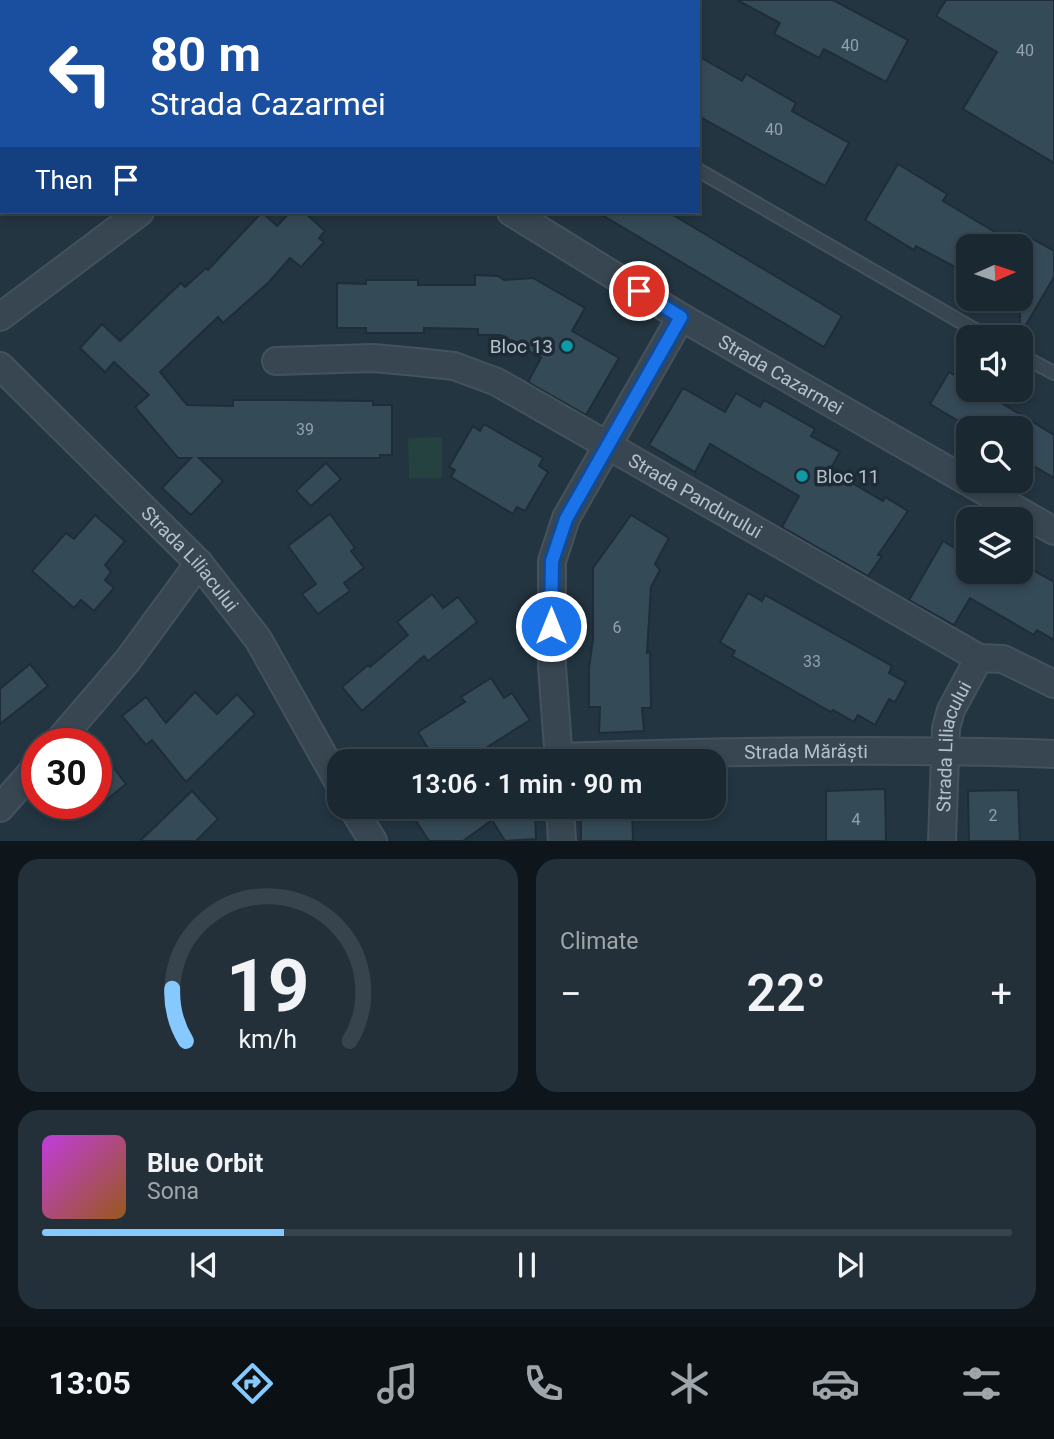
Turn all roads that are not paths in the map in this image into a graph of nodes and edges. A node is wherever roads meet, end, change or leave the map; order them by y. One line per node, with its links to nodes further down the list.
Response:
1 (700, 171): 6 (lane)
2 (137, 214): 4 (street)
3 (514, 214): 5 (street, Strada Cazarmei)
4 (0, 317)
5 (681, 317): 11 (street); 12 (street, Strada Cazarmei)
6 (966, 325)
7 (276, 361): 11 (street, Strada Pandurului)
8 (1033, 362): 10 (lane)
9 (0, 366): 13 (street, Strada Liliacului)
10 (1054, 373)
11 (606, 445): 14 (street, Strada Pandurului); 17 (street)
12 (1054, 531)
13 (199, 563): 16 (street); 21 (street, Strada Liliacului)
14 (979, 658): 15 (street); 18 (street, Strada Liliacului)
15 (1054, 684)
16 (70, 728)
17 (558, 749)
18 (944, 750): 19 (street, Strada Mărăști); 20 (street, Strada Mărăști); 28 (street, Strada Liliacului)
19 (726, 751)
20 (1054, 754)
21 (327, 762)
22 (21, 784): 23 (street)
23 (0, 808)
24 (359, 819): 26 (street)
25 (561, 819): 27 (street)
26 (373, 841)
27 (562, 841)
28 (942, 841)

